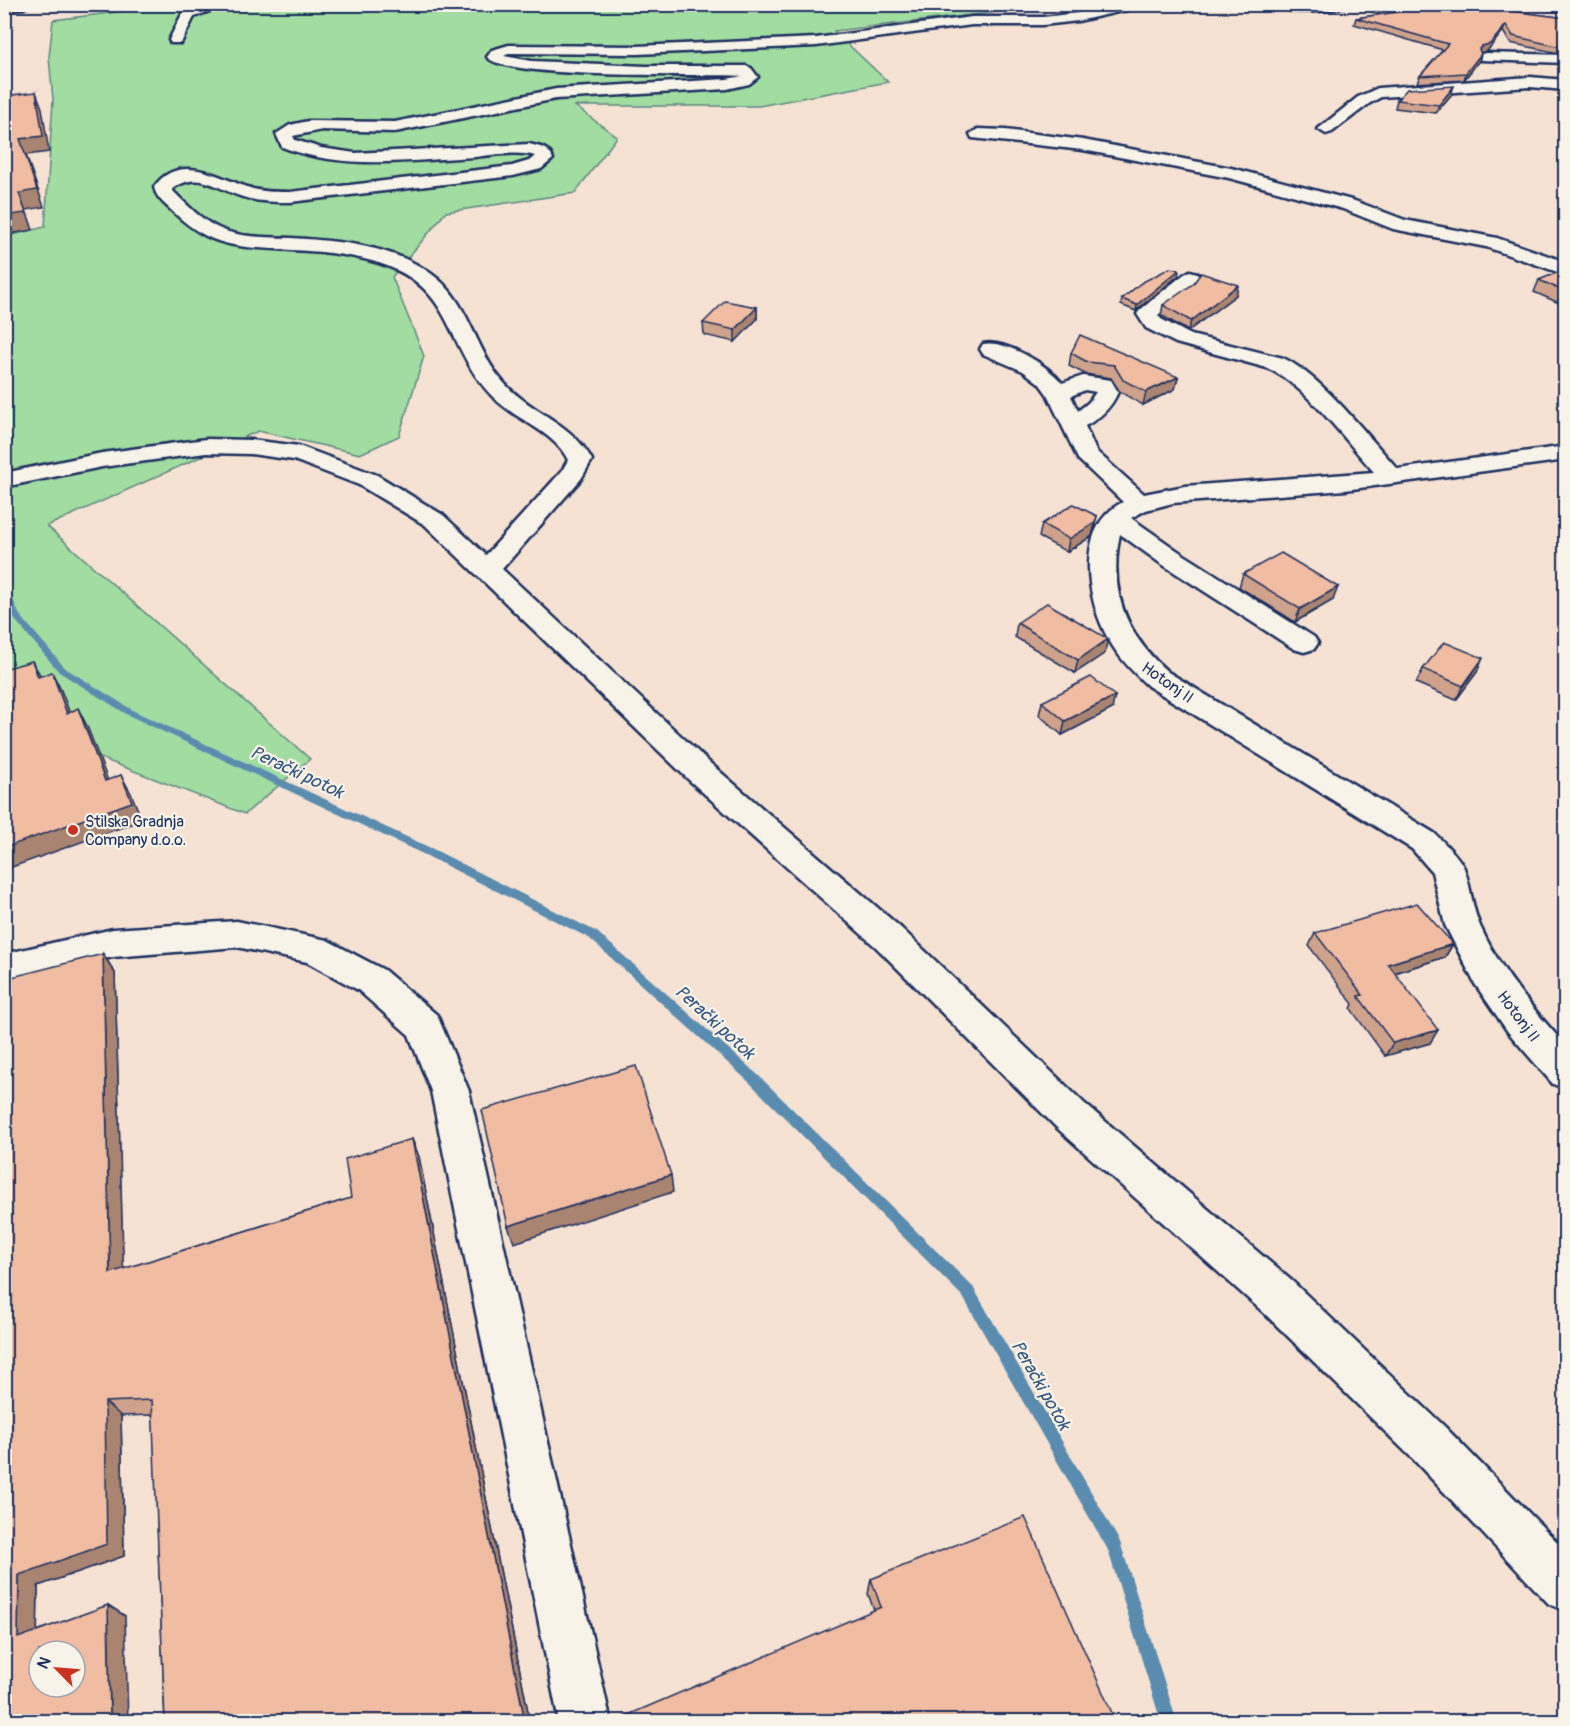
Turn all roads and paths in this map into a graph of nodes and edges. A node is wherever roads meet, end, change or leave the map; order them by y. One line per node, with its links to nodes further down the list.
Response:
1 (24, 4): 6 (street)
2 (222, 4): 7 (street)
3 (1135, 4): 23 (street)
4 (1281, 4): 5 (street)
5 (1337, 4)
6 (4, 6)
7 (176, 40)
8 (1486, 57): 9 (street)
9 (1566, 59)
10 (1566, 85): 11 (street)
11 (1326, 129)
12 (978, 135): 13 (street)
13 (1566, 269)
14 (1190, 277): 19 (street)
15 (991, 349): 16 (street)
16 (1058, 393): 17 (street); 17 (street)
17 (1071, 423): 21 (street)
18 (1566, 453): 19 (street)
19 (1391, 476): 21 (street)
20 (4, 480): 23 (street)
21 (1139, 503): 22 (street)
22 (1116, 519): 24 (street); 26 (street, Hotonj II)
23 (487, 570): 27 (street)
24 (1304, 643)
25 (4, 968): 28 (street)
26 (1566, 1073)
27 (1566, 1587)
28 (585, 1722)

